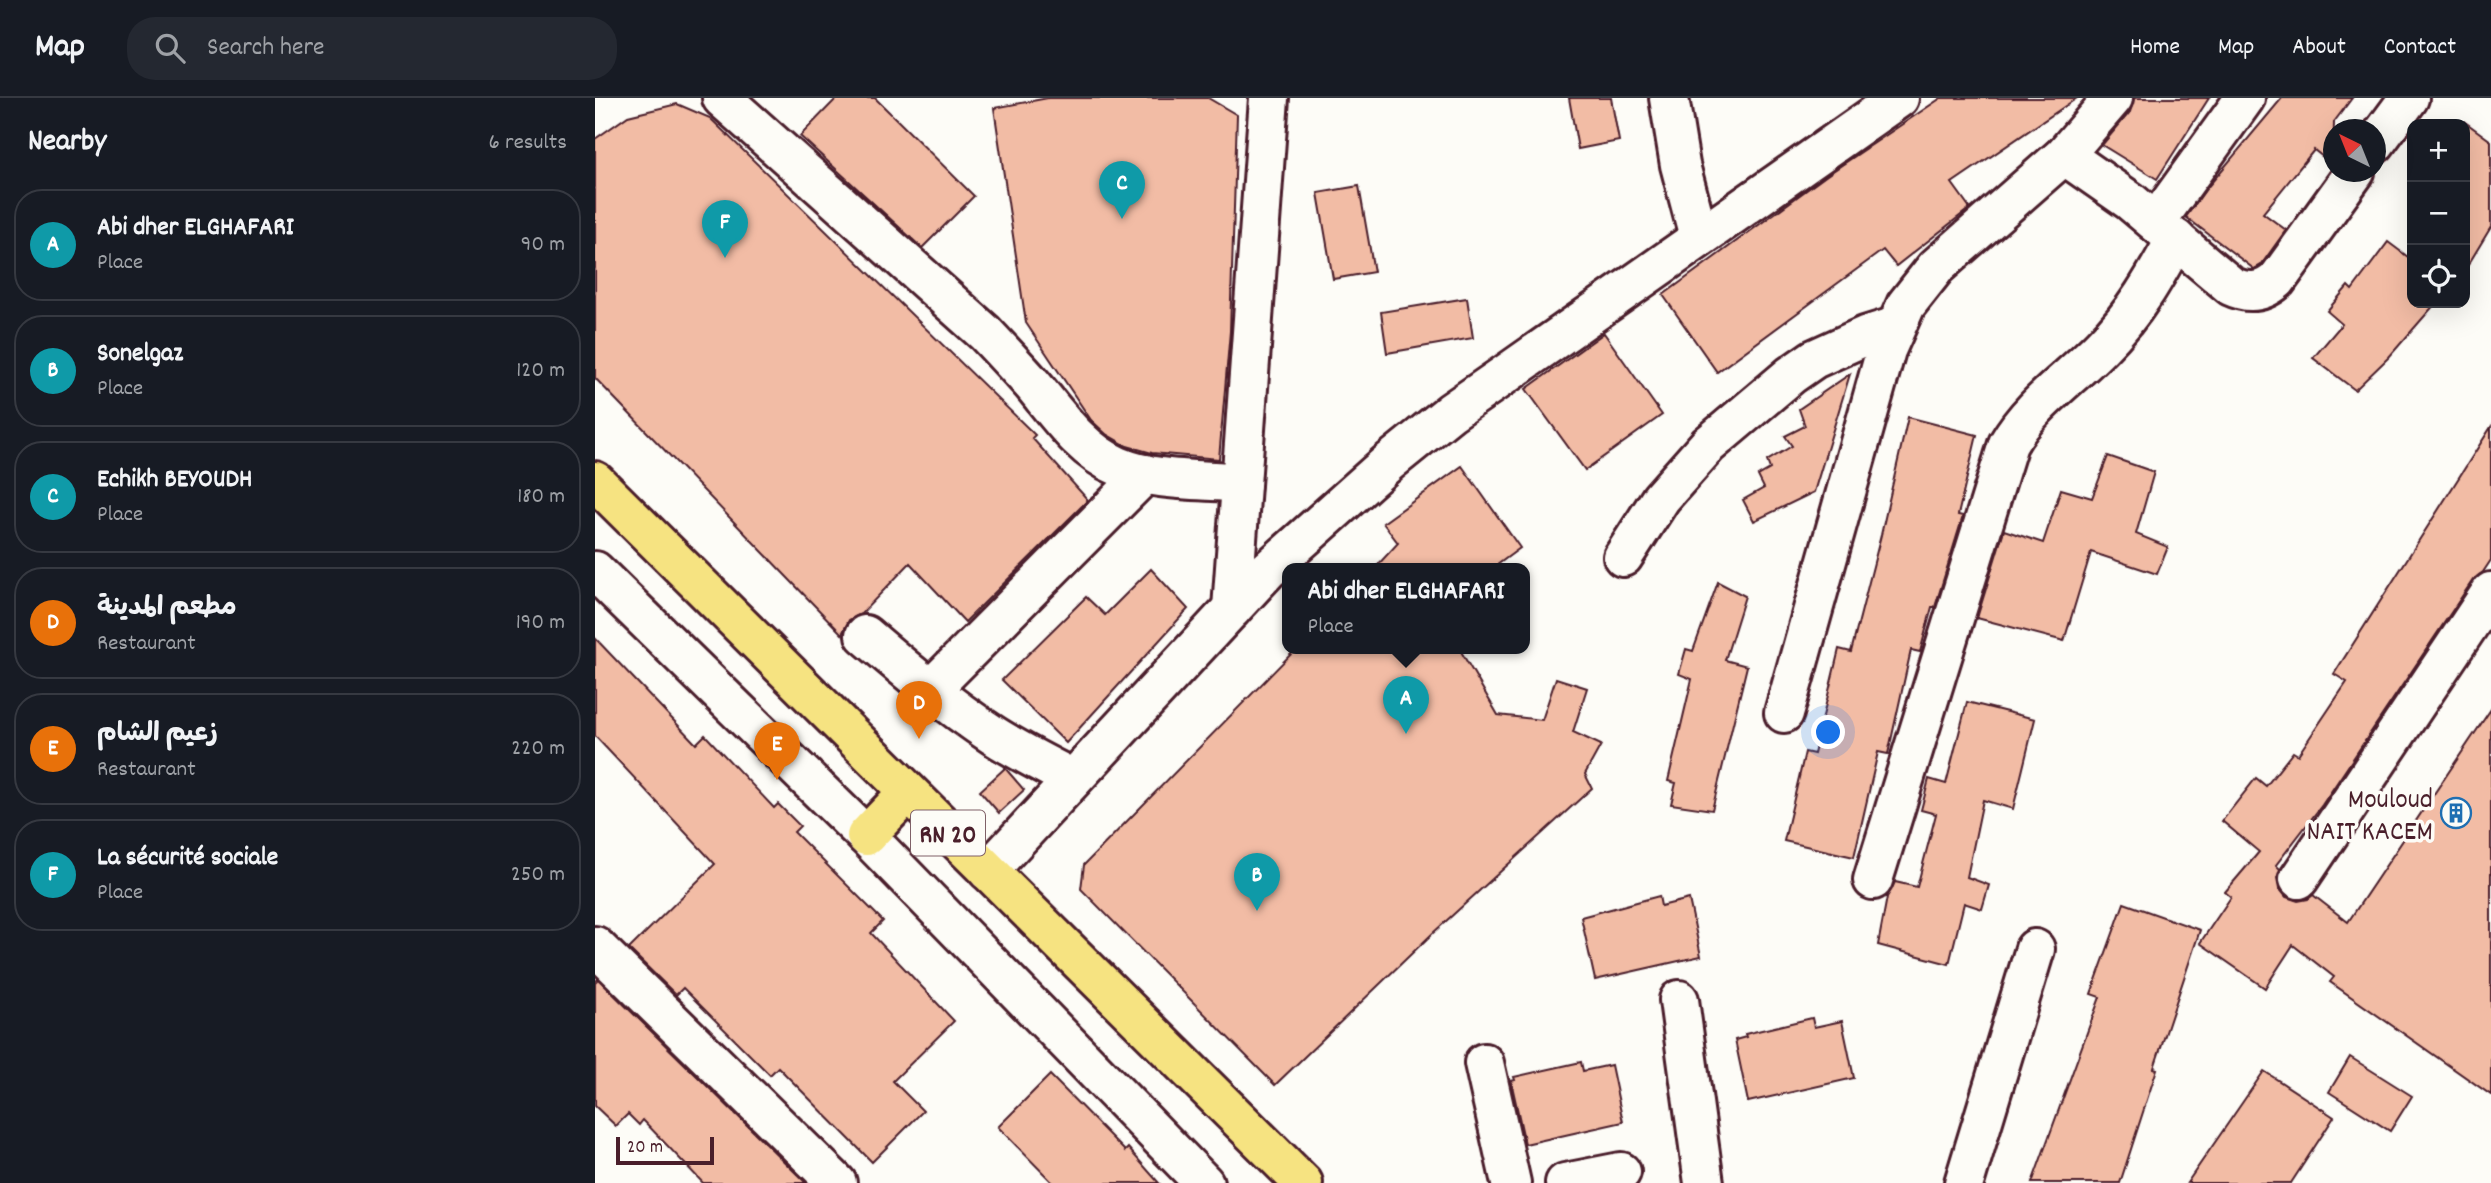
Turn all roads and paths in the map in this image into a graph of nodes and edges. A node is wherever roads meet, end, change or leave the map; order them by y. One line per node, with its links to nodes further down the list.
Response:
1 (722, 98): 14 (street)
2 (1269, 98): 16 (street)
3 (1669, 98): 12 (street)
4 (1899, 98): 12 (street)
5 (2113, 98): 9 (street)
6 (2245, 98): 11 (street)
7 (2409, 98): 8 (street)
8 (2386, 129)
9 (2064, 155): 11 (street); 13 (street)
10 (2348, 182): 11 (street)
11 (2166, 231): 28 (street)
12 (1699, 237): 20 (street)
13 (1894, 327): 17 (street); 23 (street)
14 (1145, 474): 16 (street); 22 (street)
15 (595, 481): 25 (main road, RN 20)
16 (1241, 482): 20 (street)
17 (1623, 557)
18 (595, 571): 26 (street)
19 (2491, 592): 29 (street)
20 (1232, 609): 24 (street)
21 (865, 635): 22 (street)
22 (930, 690): 24 (street)
23 (1784, 713)
24 (1073, 779): 27 (street)
25 (908, 792): 26 (main road); 27 (main road, RN 20)
26 (866, 836): 36 (street)
27 (988, 871): 37 (main road, RN 20)
28 (1873, 880)
29 (2299, 880)
30 (595, 946): 35 (street)
31 (2035, 949): 41 (street)
32 (1679, 1000): 40 (street)
33 (1484, 1063): 38 (street)
34 (1621, 1172): 39 (street)
35 (837, 1183)
36 (1204, 1183)
37 (1303, 1183)
38 (1511, 1183)
39 (1565, 1183)
40 (1704, 1183)
41 (1964, 1183)

